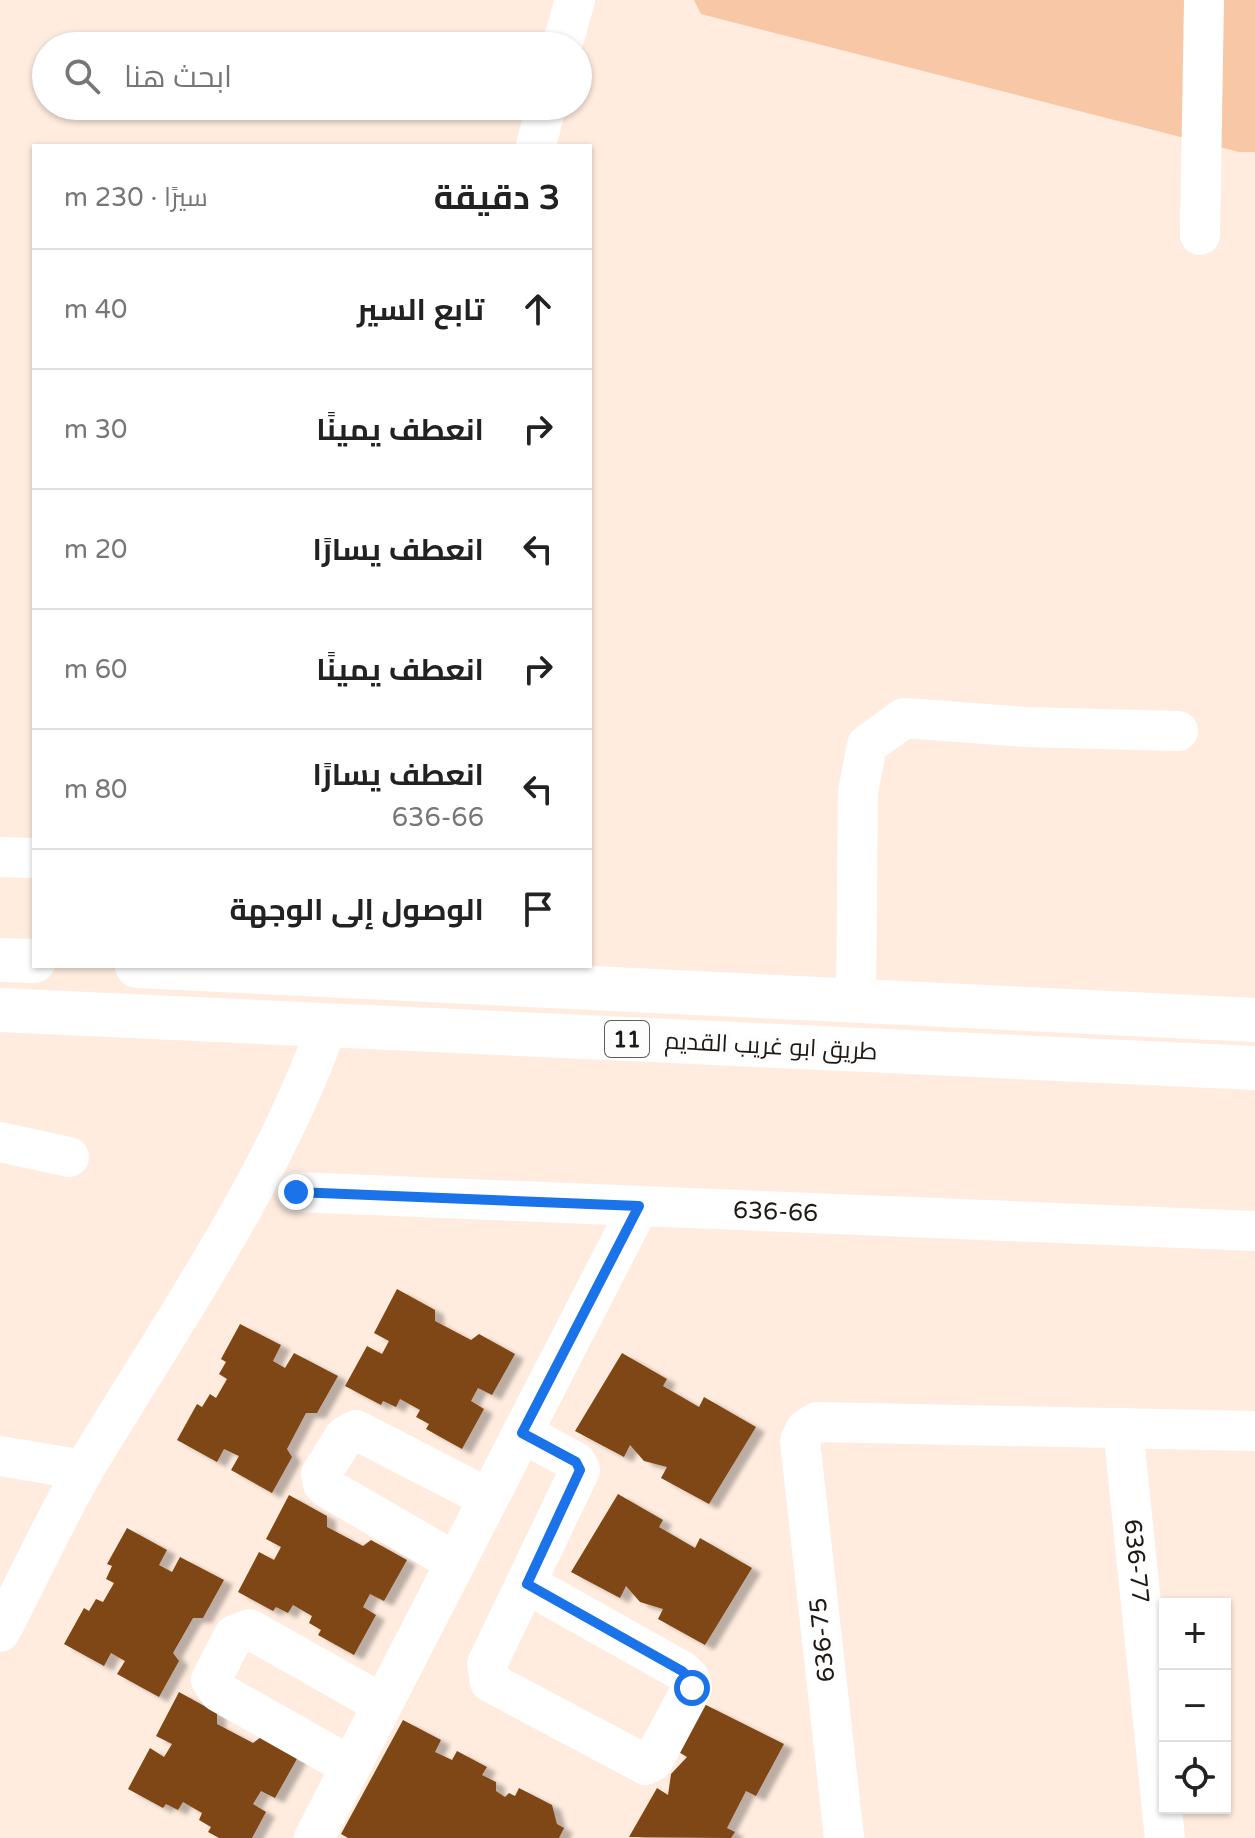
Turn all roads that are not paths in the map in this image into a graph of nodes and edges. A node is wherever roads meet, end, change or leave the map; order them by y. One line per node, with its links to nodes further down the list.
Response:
1 (575, 0): 3 (street)
2 (1204, 0): 6 (street)
3 (566, 32)
4 (542, 120): 5 (street)
5 (536, 144)
6 (1200, 235)
7 (1178, 731): 14 (street)
8 (0, 857): 9 (street)
9 (32, 858)
10 (0, 960): 11 (highway)
11 (32, 961)
12 (219, 968): 13 (highway, طريق ابو غريب القديم / 11)
13 (343, 971): 14 (highway, طريق ابو غريب القديم / 11)
14 (856, 1001): 16 (highway, طريق ابو غريب القديم / 11)
15 (0, 1010): 17 (highway, طريق ابو غريب القديم / 11)
16 (1255, 1020)
17 (327, 1026): 18 (highway, طريق ابو غريب القديم / 11); 28 (street)
18 (1255, 1068)
19 (0, 1142): 20 (street)
20 (69, 1157)
21 (296, 1192): 22 (street, 636-66)
22 (639, 1206): 23 (street, 636-66); 26 (street)
23 (1255, 1231)
24 (1123, 1428): 25 (street); 36 (street, 636-75); 37 (street, 636-77)
25 (1255, 1431)
26 (522, 1433): 29 (street); 31 (street)
27 (0, 1456): 28 (street)
28 (84, 1470): 32 (street)
29 (488, 1498): 30 (street); 30 (street)
30 (455, 1562): 33 (street)
31 (527, 1584): 31 (street)
32 (0, 1632)
33 (382, 1704): 34 (street); 34 (street)
34 (350, 1766): 35 (street)
35 (314, 1838)
36 (844, 1838)
37 (1165, 1838)

